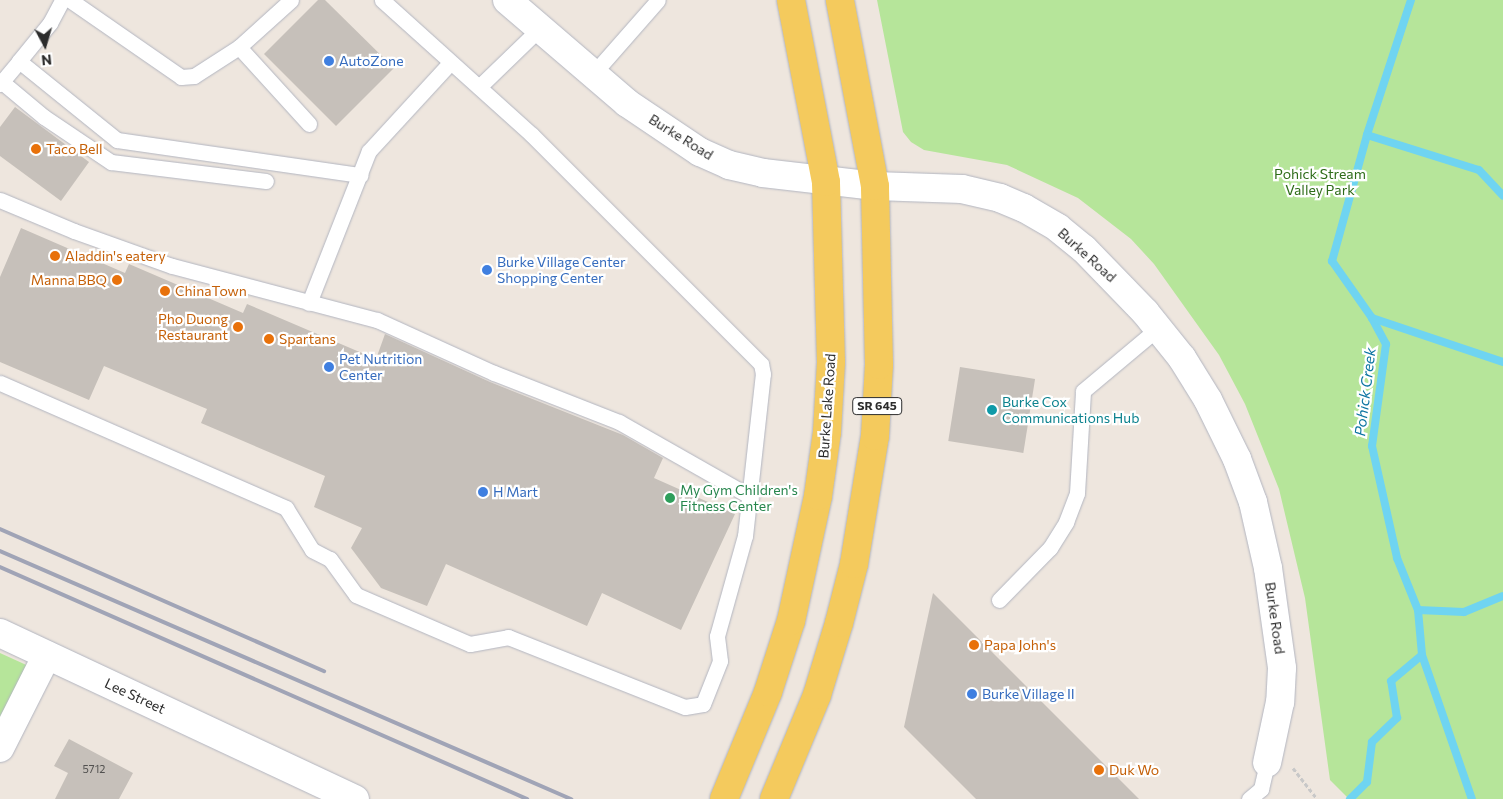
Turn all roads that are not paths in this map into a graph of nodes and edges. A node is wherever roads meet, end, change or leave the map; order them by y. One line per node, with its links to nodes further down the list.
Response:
1 (62, 0): 11 (lane)
2 (70, 0): 10 (lane)
3 (291, 0): 10 (lane)
4 (382, 0): 12 (lane)
5 (507, 0): 9 (street, Burke Road)
6 (658, 0): 13 (lane)
7 (791, 0): 19 (main road, Burke Lake Road)
8 (840, 0): 20 (main road, SR 645)
9 (540, 28): 13 (street, Burke Road); 15 (lane)
10 (240, 47): 16 (lane)
11 (19, 61): 14 (lane); 17 (lane)
12 (450, 63): 15 (lane); 17 (lane)
13 (593, 74): 19 (street, Burke Road)
14 (1, 83): 18 (lane)
15 (479, 87): 25 (lane)
16 (309, 124)
17 (360, 175): 22 (lane)
18 (266, 181)
19 (826, 182): 20 (street, Burke Road); 32 (main road, Burke Lake Road)
20 (876, 186): 23 (street, Burke Road); 33 (main road, SR 645)
21 (0, 200): 22 (lane)
22 (309, 303): 25 (lane)
23 (1158, 328): 26 (lane); 30 (street, Burke Road)
24 (0, 383): 25 (lane)
25 (751, 497)
26 (999, 600)
27 (0, 633): 28 (street, Lee Street)
28 (47, 655): 29 (street); 31 (street, Lee Street)
29 (0, 748)
30 (1267, 763): 34 (lane)
31 (355, 799)
32 (724, 799)
33 (774, 799)
34 (1249, 799)

